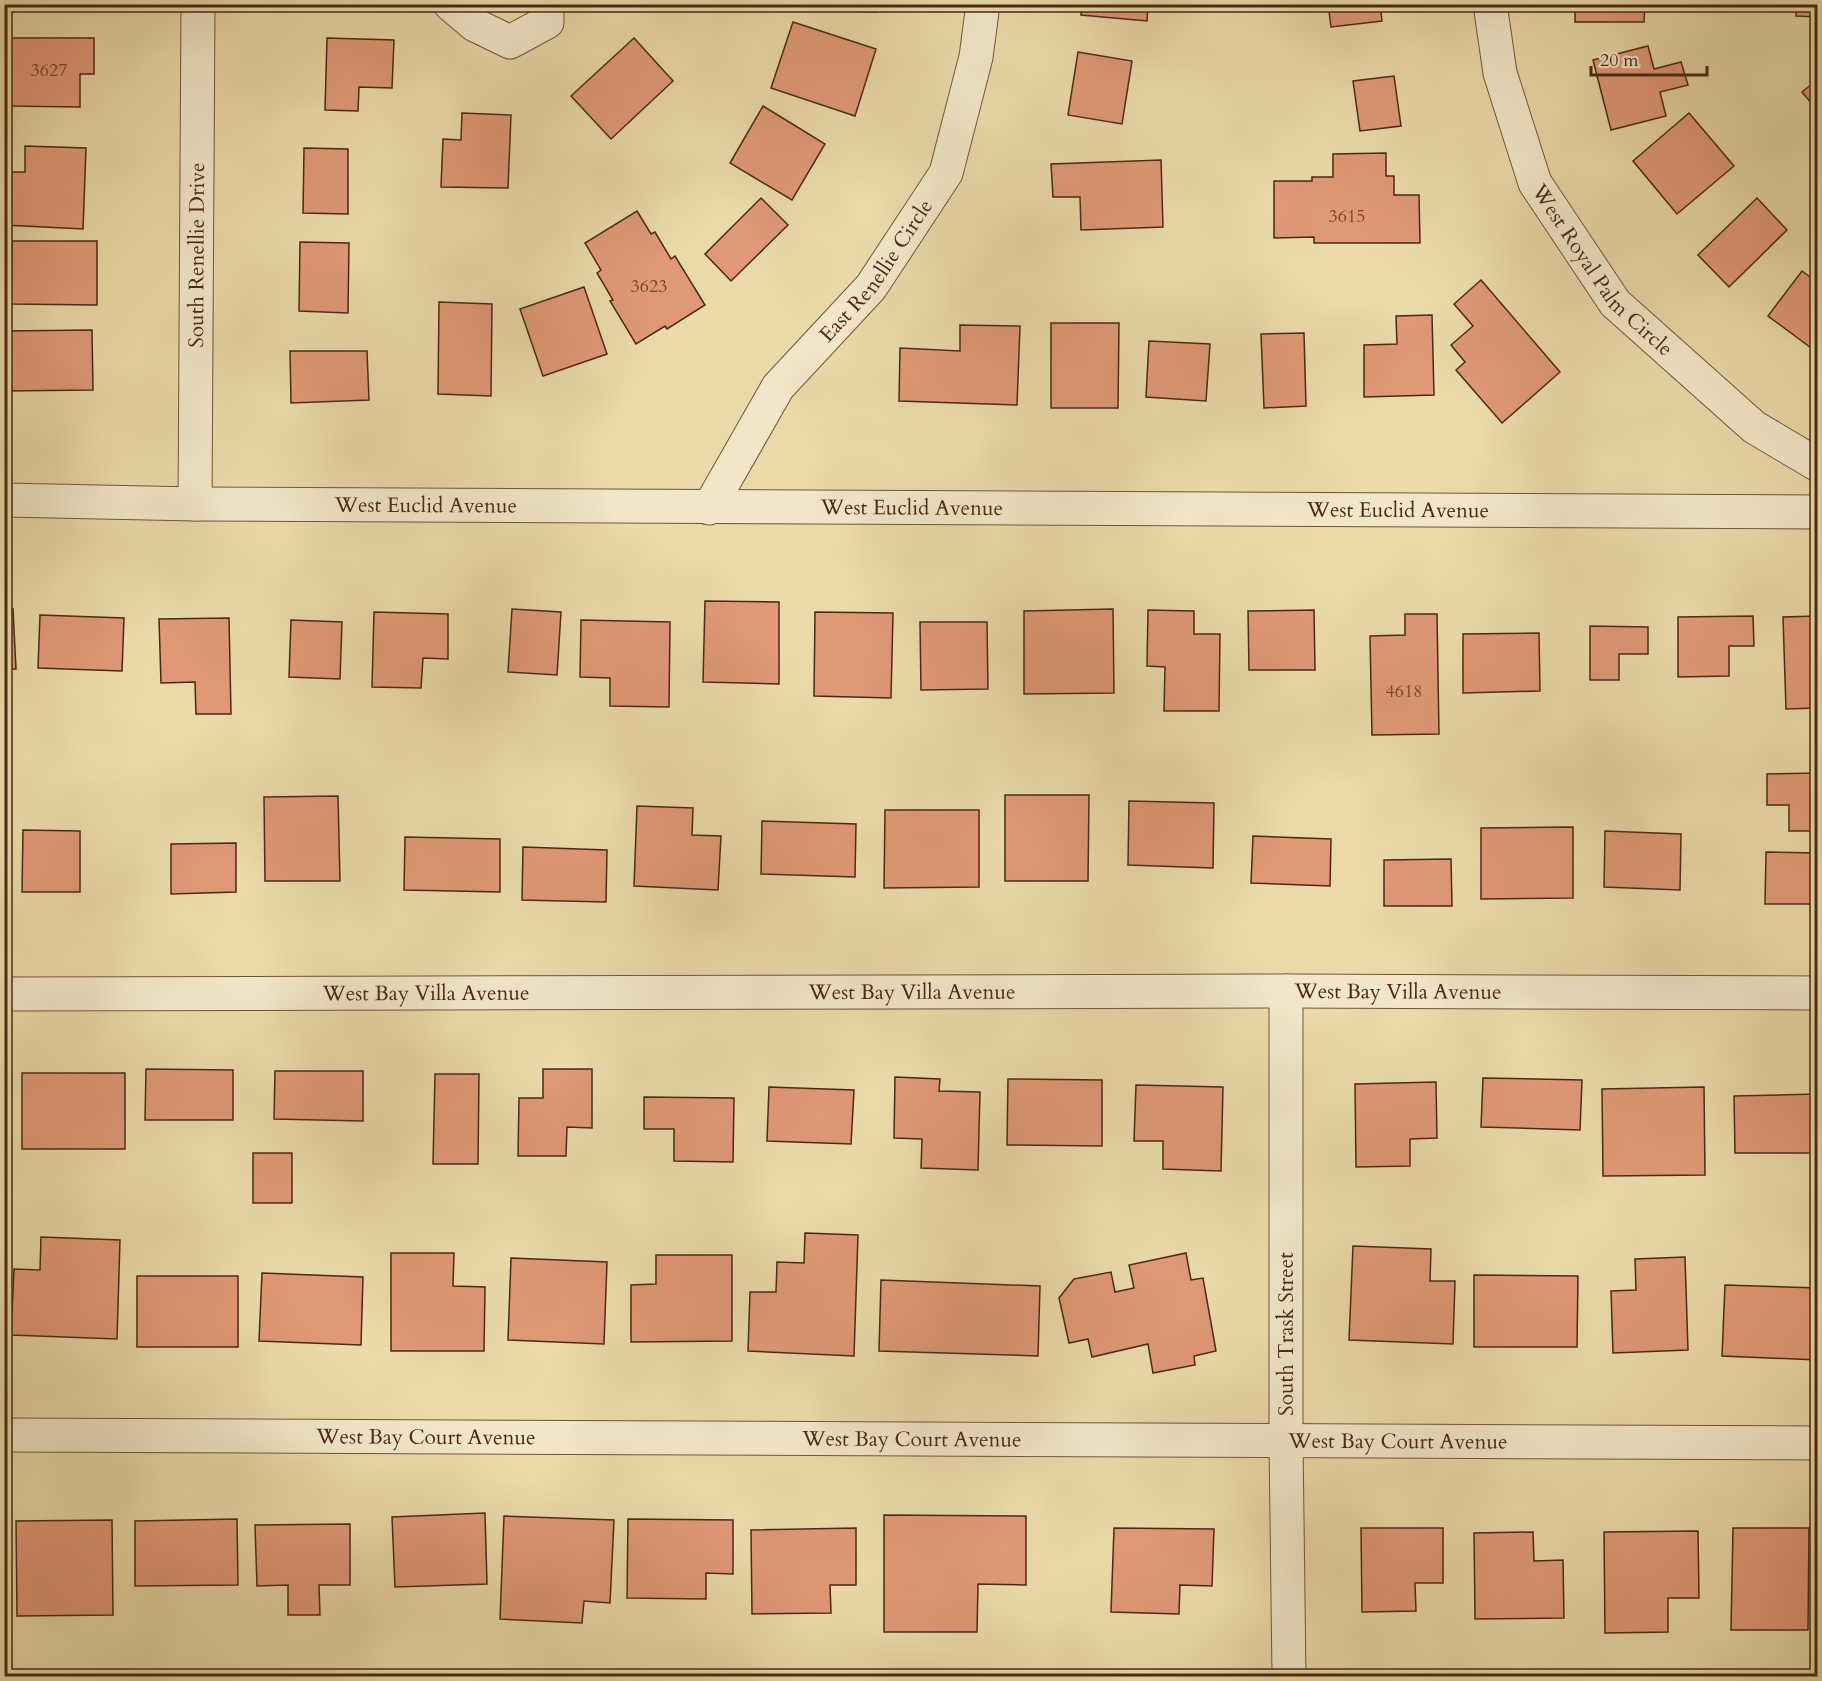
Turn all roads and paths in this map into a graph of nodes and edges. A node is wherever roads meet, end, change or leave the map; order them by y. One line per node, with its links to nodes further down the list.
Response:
1 (198, 4): 8 (street, South Renellie Drive)
2 (450, 4): 3 (street)
3 (547, 4)
4 (983, 4): 9 (street, East Renellie Circle)
5 (1490, 4): 6 (street, West Royal Palm Circle)
6 (1818, 465)
7 (4, 500): 8 (street, West Euclid Avenue)
8 (195, 504): 9 (street, West Euclid Avenue)
9 (709, 508): 10 (street, West Euclid Avenue)
10 (1818, 512)
11 (1286, 991): 12 (street, West Bay Villa Avenue); 13 (street, West Bay Villa Avenue); 15 (street, South Trask Street)
12 (1818, 993)
13 (4, 994)
14 (4, 1435): 15 (street, West Bay Court Avenue)
15 (1286, 1440): 16 (street, West Bay Court Avenue); 17 (street, South Trask Street)
16 (1818, 1443)
17 (1289, 1677)

